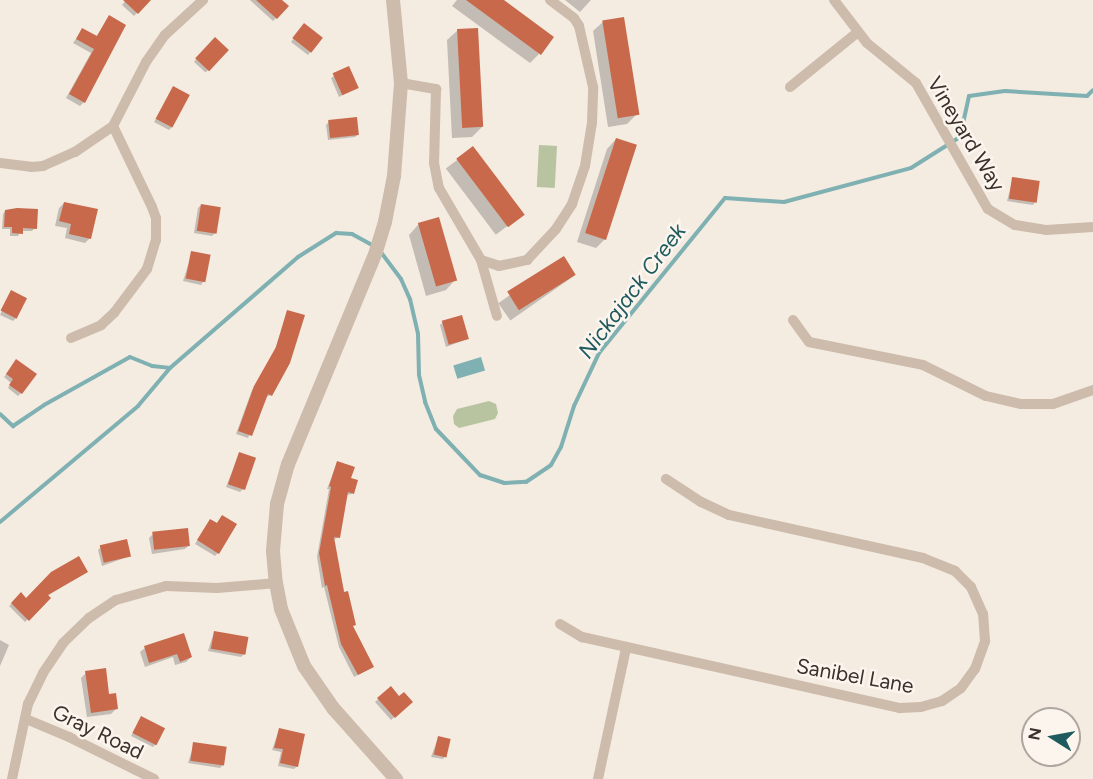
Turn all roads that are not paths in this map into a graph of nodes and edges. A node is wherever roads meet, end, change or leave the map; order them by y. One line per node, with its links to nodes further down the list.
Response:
1 (202, 0): 8 (street)
2 (393, 0): 6 (street)
3 (550, 0): 11 (street)
4 (834, 0): 5 (street, Vineyard Way)
5 (858, 32): 7 (street); 10 (street, Vineyard Way)
6 (401, 83): 11 (street); 17 (street)
7 (790, 87)
8 (113, 126): 9 (street); 14 (street)
9 (0, 163)
10 (1093, 227)
11 (481, 260): 12 (street)
12 (497, 316)
13 (794, 320): 15 (street)
14 (71, 338)
15 (1093, 390)
16 (666, 479): 19 (street, Sanibel Lane)
17 (276, 583): 20 (street); 21 (street)
18 (560, 624): 19 (street, Sanibel Lane)
19 (626, 648): 24 (street)
20 (26, 719): 22 (street); 23 (street, Gray Road)
21 (391, 777)
22 (12, 779)
23 (154, 779)
24 (598, 779)

